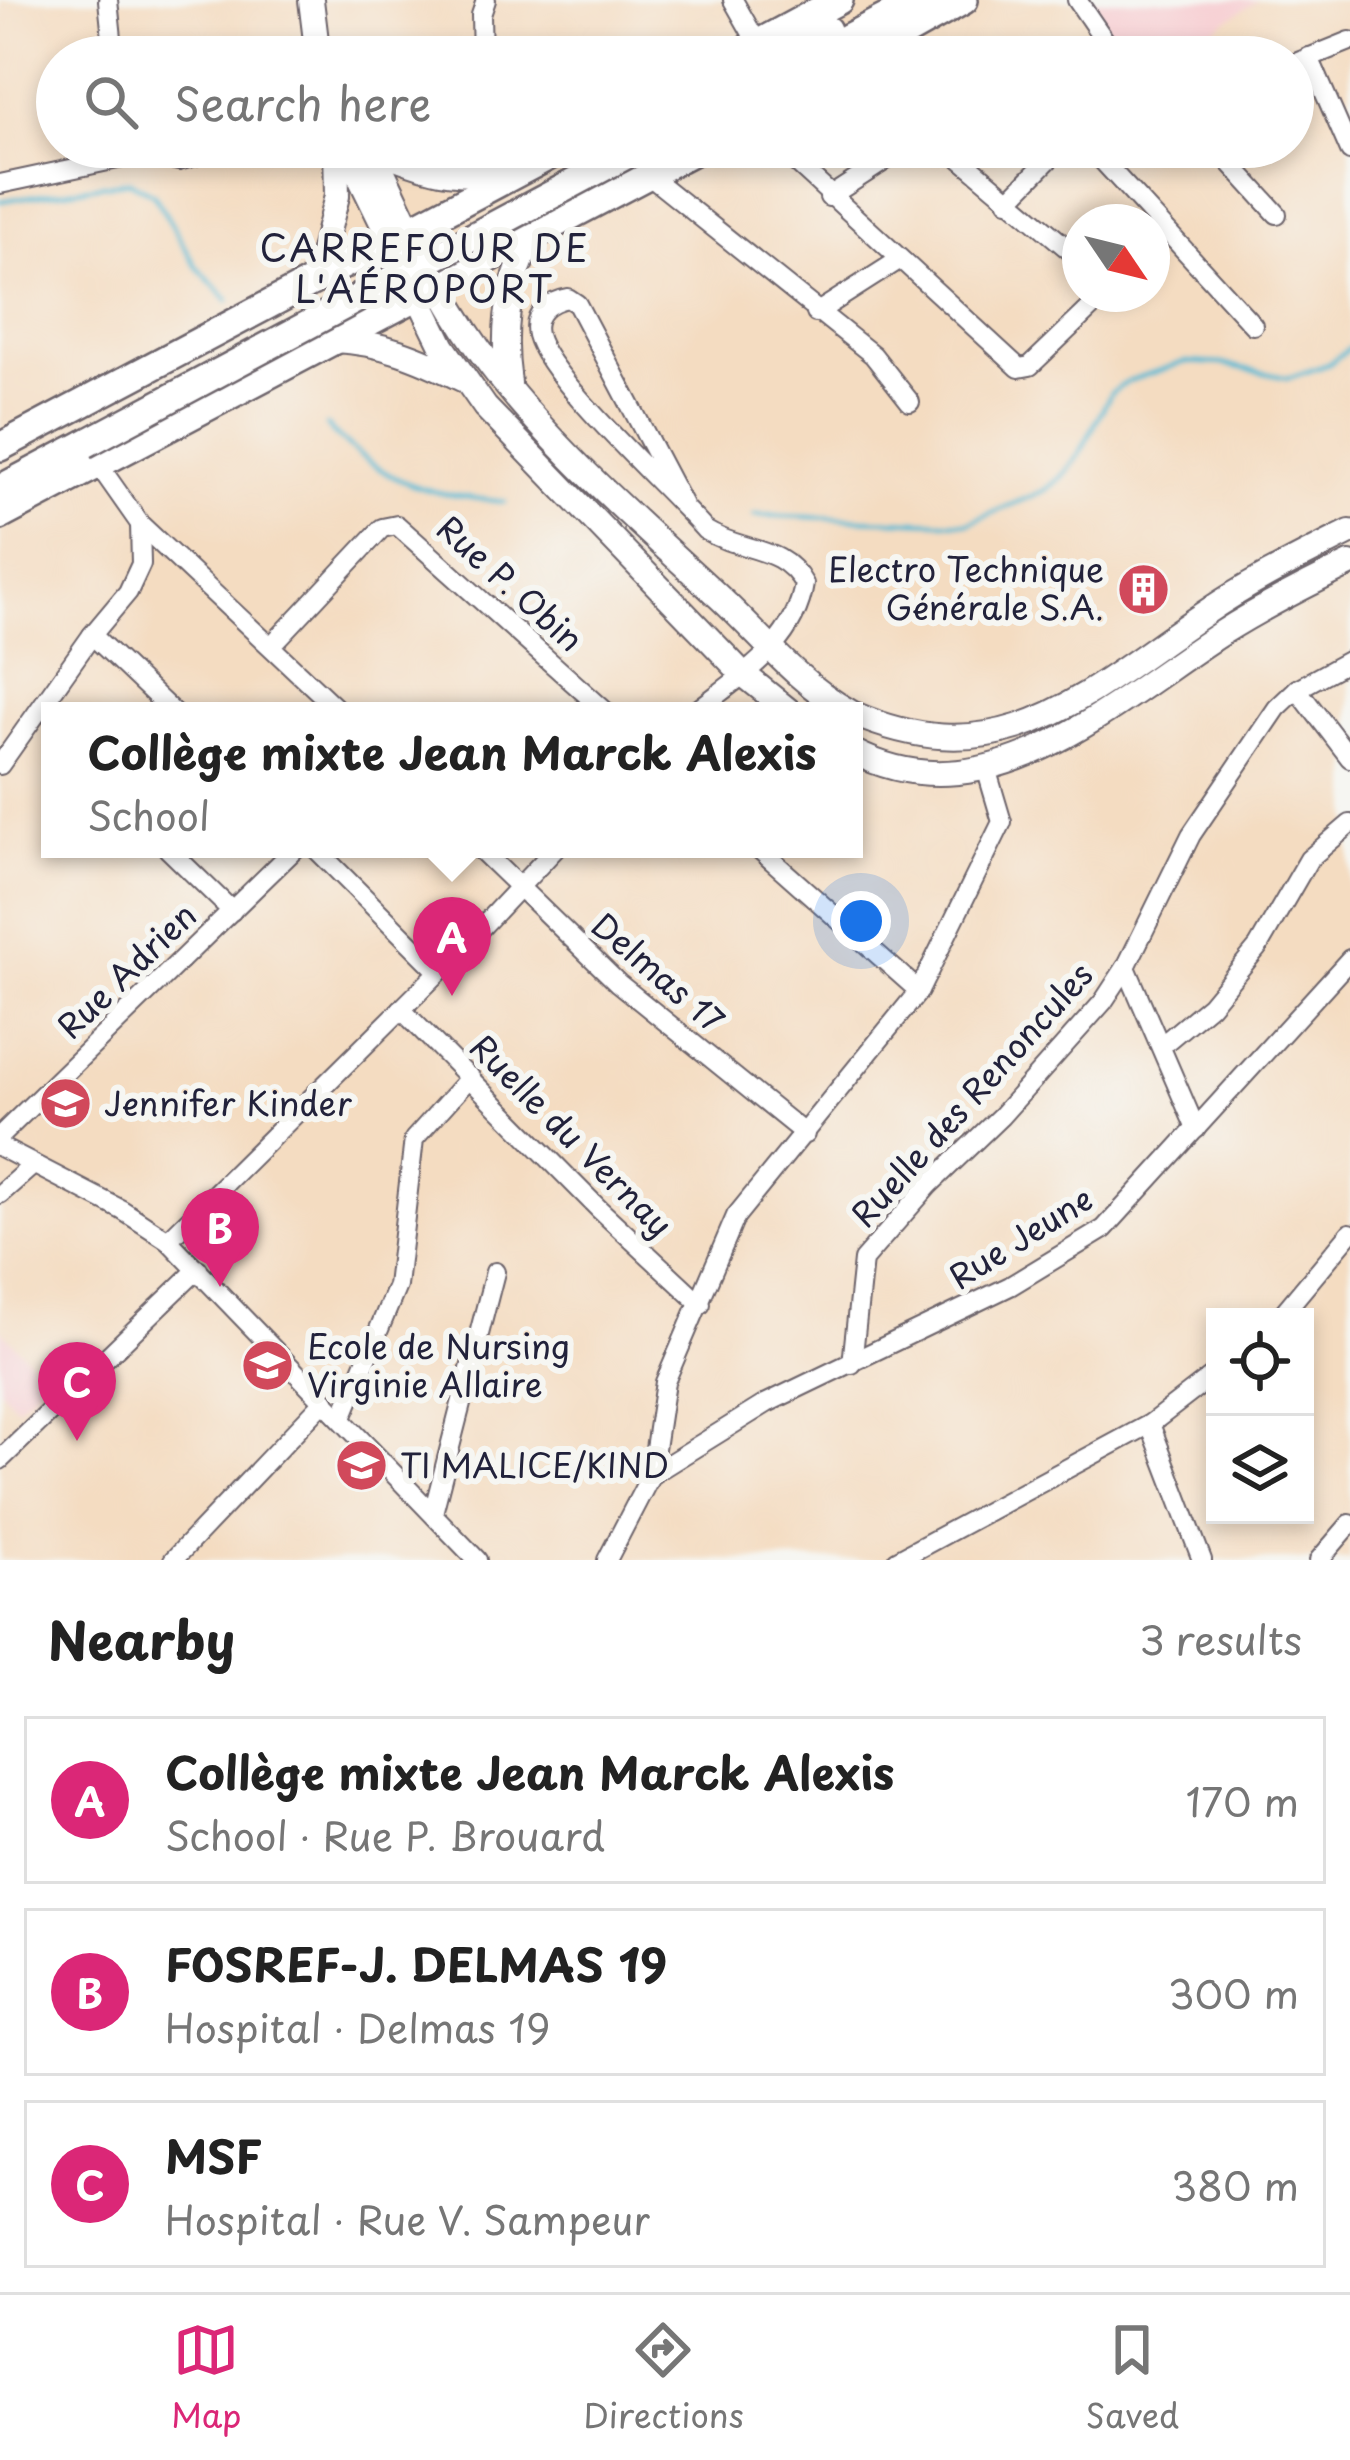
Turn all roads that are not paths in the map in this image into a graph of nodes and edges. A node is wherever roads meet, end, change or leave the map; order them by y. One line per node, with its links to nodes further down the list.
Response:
1 (108, 0): 10 (street)
2 (311, 0): 11 (main road)
3 (486, 0): 12 (street)
4 (733, 0): 13 (street)
5 (839, 0): 14 (main road)
6 (884, 0): 15 (main road)
7 (920, 0): 16 (main road)
8 (964, 0): 17 (main road)
9 (1077, 0): 18 (street)
10 (112, 36)
11 (317, 36)
12 (482, 36)
13 (749, 36)
14 (782, 36)
15 (795, 36)
16 (852, 36)
17 (900, 36)
18 (1102, 36)
19 (1350, 40): 20 (street)
20 (1314, 55)
21 (1314, 85): 22 (street)
22 (1350, 151)
23 (68, 168): 40 (street)
24 (339, 168): 48 (main road)
25 (356, 168): 44 (main road)
26 (379, 168): 44 (main road)
27 (421, 168): 38 (main road)
28 (526, 168): 38 (main road)
29 (570, 168): 57 (main road)
30 (602, 168): 57 (main road, bridge)
31 (661, 168): 39 (main road)
32 (799, 168): 41 (street)
33 (874, 168): 41 (street)
34 (971, 168): 42 (street)
35 (1040, 168): 42 (street)
36 (1109, 168): 52 (street)
37 (1235, 168): 43 (street)
38 (517, 173): 44 (main road)
39 (648, 175): 45 (main road); 51 (street)
40 (0, 184)
41 (829, 197): 47 (street)
42 (1008, 201): 46 (street)
43 (1277, 214)
44 (402, 231): 48 (main road); 49 (main road)
45 (536, 233): 49 (main road); 55 (main road)
46 (1062, 244)
47 (899, 260): 50 (street); 51 (street)
48 (315, 282): 58 (main road)
49 (427, 297): 53 (main road); 54 (main road); 55 (main road)
50 (1087, 312)
51 (817, 314): 56 (street)
52 (1252, 326)
53 (334, 340): 54 (main road); 57 (main road)
54 (465, 380): 70 (main road)
55 (510, 385): 68 (main road)
56 (910, 402)
57 (87, 446): 59 (main road); 60 (main road); 62 (main road); 63 (street)
58 (0, 447)
59 (0, 467)
60 (0, 489)
61 (682, 505): 61 (street); 68 (street)
62 (0, 516)
63 (140, 524): 66 (street); 67 (street)
64 (1350, 532): 80 (main road)
65 (1350, 564): 86 (main road)
66 (92, 635): 72 (street); 73 (street)
67 (272, 645): 74 (street); 75 (street, Rue P. Obin)
68 (772, 651): 70 (street); 78 (main road)
69 (1350, 660): 71 (street, Ruelle des Renoncules)
70 (742, 674): 76 (street); 77 (main road)
71 (1297, 689): 84 (street); 97 (street, Ruelle des Renoncules)
72 (45, 702)
73 (163, 702)
74 (330, 702)
75 (595, 702)
76 (707, 702)
77 (778, 702)
78 (834, 702)
79 (41, 708): 81 (street)
80 (863, 717)
81 (33, 719): 82 (street); 85 (street)
82 (41, 727)
83 (863, 755): 86 (main road)
84 (1350, 758)
85 (0, 765)
86 (986, 768): 99 (street)
87 (1350, 824): 101 (street)
88 (177, 858): 95 (street)
89 (286, 858): 95 (street, Rue Adrien)
90 (325, 858): 98 (street)
91 (489, 858): 94 (street, Delmas 17)
92 (546, 858): 94 (street)
93 (769, 858): 99 (street)
94 (519, 887): 98 (street); 104 (street, Delmas 17)
95 (232, 911): 105 (street, Rue Adrien)
96 (1350, 959): 103 (street, Rue Jeune)
97 (1126, 967): 101 (street); 115 (street, Ruelle des Renoncules)
98 (438, 971): 100 (street)
99 (920, 991): 104 (street)
100 (401, 1009): 102 (street, Ruelle du Vernay); 110 (street)
101 (1161, 1046): 103 (street)
102 (470, 1077): 113 (street, Ruelle du Vernay); 118 (street)
103 (1196, 1129): 115 (street, Rue Jeune)
104 (805, 1134): 113 (street)
105 (0, 1136)
106 (0, 1147): 107 (street)
107 (32, 1166): 108 (street); 110 (street)
108 (0, 1193)
109 (1350, 1233): 114 (street)
110 (168, 1240): 111 (street)
111 (198, 1270): 117 (street); 120 (street)
112 (495, 1272): 122 (street)
113 (700, 1304): 121 (street)
114 (1288, 1308)
115 (852, 1364): 121 (street, Rue Jeune)
116 (1206, 1381): 119 (street)
117 (325, 1400): 118 (street); 125 (street)
118 (342, 1418): 122 (street)
119 (1150, 1424): 127 (street); 128 (street)
120 (0, 1460)
121 (651, 1474): 126 (street)
122 (433, 1513): 124 (street)
123 (1350, 1524): 129 (street)
124 (464, 1556)
125 (173, 1560)
126 (607, 1560)
127 (897, 1560)
128 (1202, 1560)
129 (1318, 1560)

